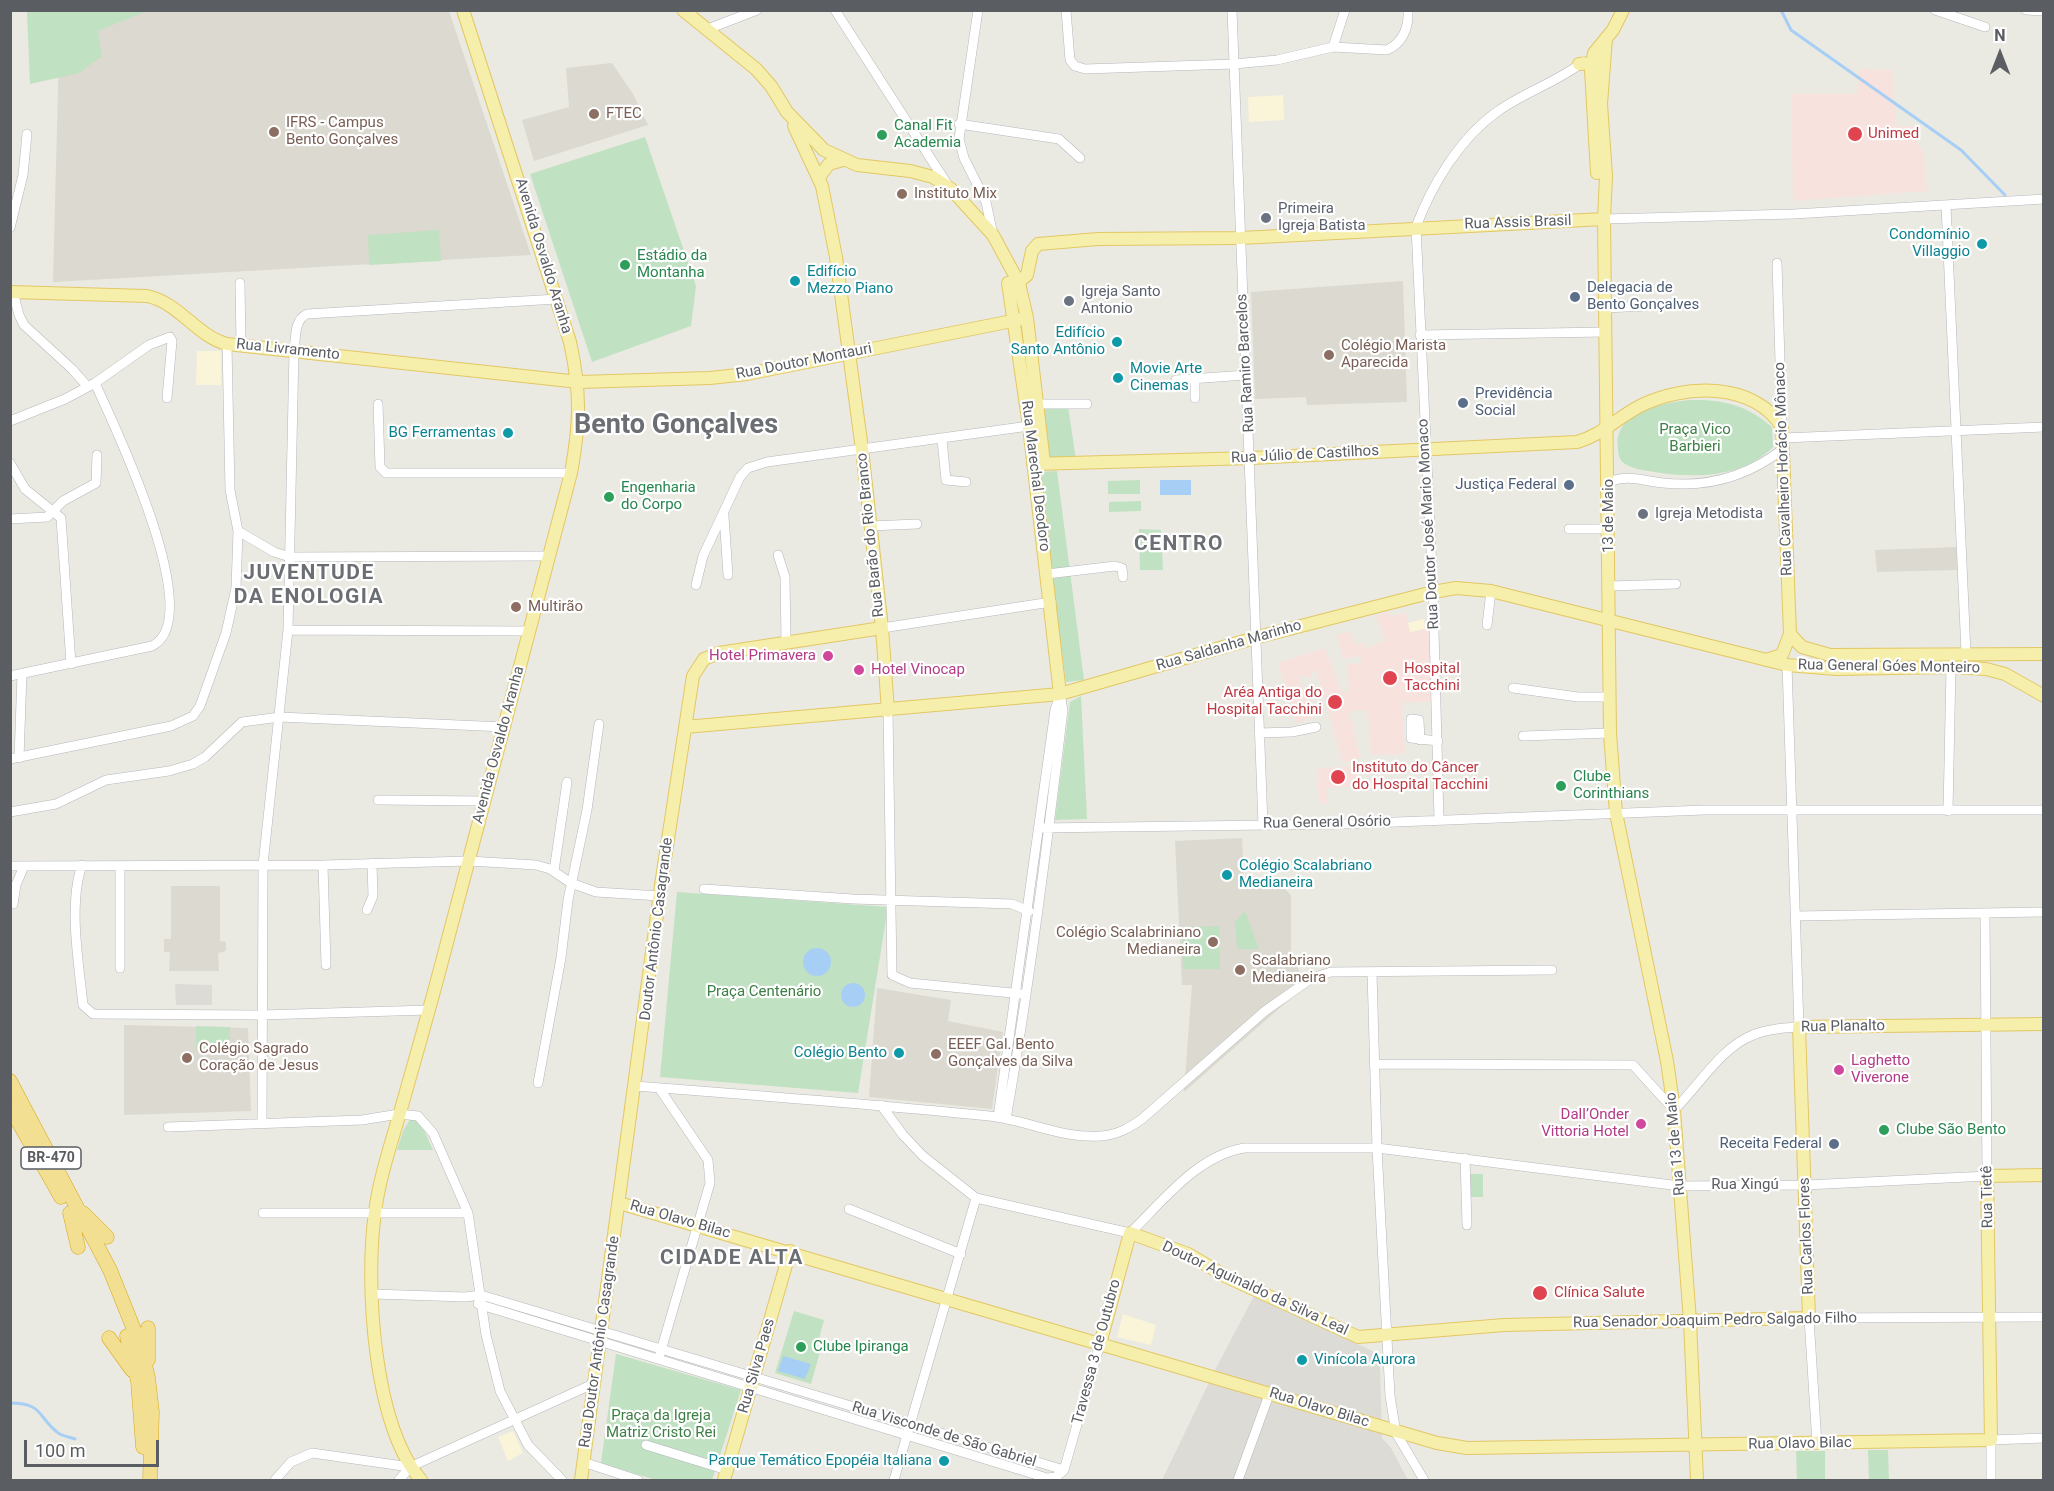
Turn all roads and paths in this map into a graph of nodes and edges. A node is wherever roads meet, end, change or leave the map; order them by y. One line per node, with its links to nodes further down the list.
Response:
1 (463, 10): 42 (main road, Avenida Osvaldo Aranha)
2 (683, 10): 15 (main road)
3 (757, 10): 15 (street)
4 (835, 10): 25 (street)
5 (978, 10): 23 (street)
6 (1066, 10): 19 (street)
7 (1232, 10): 19 (street, Rua Ramiro Barcelos)
8 (1345, 10): 17 (street)
9 (1408, 10): 17 (street)
10 (1623, 10): 16 (main road)
11 (1935, 10): 14 (street)
12 (2026, 10): 13 (street)
13 (2043, 11)
14 (1985, 27)
15 (708, 29): 22 (main road)
16 (1606, 38): 18 (main road); 21 (main road, 13 de Maio)
17 (1333, 47): 19 (street)
18 (1593, 58): 20 (main road); 21 (main road); 33 (main road, 13 de Maio)
19 (1234, 64): 37 (street, Rua Ramiro Barcelos)
20 (1579, 64): 34 (street)
21 (1601, 104): 33 (main road, 13 de Maio)
22 (787, 112): 27 (main road, Rua Marechal Deodoro); 29 (main road, Rua Barão do Rio Branco)
23 (959, 124): 26 (street); 36 (street)
24 (27, 134): 35 (street)
25 (930, 155): 28 (street); 30 (street)
26 (1080, 158)
27 (843, 160): 28 (main road, Rua Marechal Deodoro); 29 (main road)
28 (910, 171): 30 (main road, Rua Marechal Deodoro)
29 (819, 177): 52 (main road, Rua Barão do Rio Branco)
30 (951, 189): 36 (main road, Rua Marechal Deodoro)
31 (2043, 200): 32 (street, Rua Assis Brasil)
32 (1946, 205): 33 (street, Rua Assis Brasil); 67 (street)
33 (1604, 219): 34 (main road, Rua Assis Brasil); 44 (main road, 13 de Maio)
34 (1416, 227): 37 (main road, Rua Assis Brasil); 48 (street, Rua Doutor José Mario Monaco)
35 (10, 228)
36 (993, 235): 40 (main road, Rua Marechal Deodoro)
37 (1241, 237): 40 (main road, Rua Assis Brasil); 53 (street, Rua Ramiro Barcelos)
38 (1777, 263): 68 (street, Rua Cavalheiro Horácio Mônaco)
39 (240, 283): 50 (street)
40 (1014, 287): 45 (main road, Rua Marechal Deodoro); 46 (main road, Rua Marechal Deodoro)
41 (12, 292): 49 (main road, Rua Livramento); 57 (street)
42 (557, 299): 51 (street); 56 (main road, Avenida Osvaldo Aranha)
43 (1667, 305): 44 (street)
44 (1605, 308): 47 (main road, 13 de Maio)
45 (1027, 318): 46 (main road, Rua Doutor Montauri); 61 (main road, Rua Marechal Deodoro)
46 (1014, 321): 52 (main road, Rua Doutor Montauri); 64 (main road, Rua Marechal Deodoro)
47 (1605, 332): 48 (street); 66 (main road, 13 de Maio)
48 (1420, 335): 71 (street, Rua Doutor José Mario Monaco)
49 (227, 344): 50 (main road, Rua Livramento); 88 (street)
50 (241, 345): 51 (main road, Rua Livramento)
51 (294, 351): 56 (main road, Rua Livramento); 91 (street)
52 (851, 354): 56 (main road, Rua Doutor Montauri); 72 (main road, Rua Barão do Rio Branco)
53 (1246, 375): 54 (street); 75 (street, Rua Ramiro Barcelos)
54 (1195, 379): 55 (street); 59 (street)
55 (1176, 380)
56 (579, 382): 78 (main road, Avenida Osvaldo Aranha)
57 (91, 385): 58 (street); 63 (street); 112 (street)
58 (167, 398)
59 (1195, 398)
60 (378, 404): 78 (street)
61 (1037, 404): 62 (street); 77 (main road, Rua Marechal Deodoro)
62 (1087, 404)
63 (10, 421)
64 (1029, 426): 69 (street); 77 (main road, Rua Marechal Deodoro)
65 (2043, 427): 67 (street)
66 (1609, 428): 68 (main road, Rua Júlio de Castilhos); 70 (main road, Rua Júlio de Castilhos); 74 (main road, 13 de Maio)
67 (1957, 431): 68 (street); 109 (street)
68 (1783, 438): 80 (street); 106 (main road, Rua Cavalheiro Horácio Mônaco)
69 (942, 440): 72 (street); 79 (street)
70 (1577, 442): 71 (main road, Rua Júlio de Castilhos); 74 (main road, Rua Júlio de Castilhos)
71 (1426, 448): 75 (main road, Rua Júlio de Castilhos); 99 (street, Rua Doutor José Mario Monaco)
72 (862, 449): 82 (street); 85 (main road, Rua Barão do Rio Branco)
73 (97, 455): 81 (street)
74 (1608, 456): 80 (main road, 13 de Maio)
75 (1251, 458): 77 (main road, Rua Júlio de Castilhos); 107 (street, Rua Ramiro Barcelos)
76 (10, 463): 81 (street)
77 (1038, 463): 92 (main road, Rua Marechal Deodoro)
78 (571, 473): 90 (main road, Avenida Osvaldo Aranha)
79 (966, 482)
80 (1609, 482): 87 (main road, 13 de Maio)
81 (54, 510): 83 (street); 112 (street)
82 (724, 514): 93 (street); 96 (street)
83 (10, 519)
84 (917, 524): 85 (street)
85 (870, 526): 103 (main road, Rua Barão do Rio Branco)
86 (1569, 529): 87 (street)
87 (1608, 529): 97 (main road, 13 de Maio)
88 (238, 531): 91 (street); 132 (street)
89 (778, 555): 108 (street)
90 (550, 556): 91 (street); 105 (main road, Avenida Osvaldo Aranha)
91 (290, 557): 104 (street)
92 (1047, 574): 94 (street); 100 (main road, Rua Marechal Deodoro)
93 (728, 575)
94 (1123, 577)
95 (1676, 584): 97 (street)
96 (696, 585)
97 (1609, 586): 101 (main road, 13 de Maio)
98 (1491, 591): 99 (main road, Rua Saldanha Marinho); 101 (main road, Rua Saldanha Marinho); 102 (street)
99 (1433, 592): 107 (main road, Rua Saldanha Marinho); 131 (street, Rua Doutor José Mario Monaco)
100 (1051, 602): 103 (street); 120 (main road, Rua Marechal Deodoro)
101 (1610, 620): 111 (main road, Rua Saldanha Marinho); 119 (main road, 13 de Maio)
102 (1487, 625)
103 (882, 628): 108 (main road); 121 (main road, Rua Barão do Rio Branco)
104 (288, 630): 105 (street); 122 (street)
105 (529, 631): 124 (main road, Avenida Osvaldo Aranha)
106 (1790, 634): 109 (main road); 111 (main road)
107 (1258, 637): 120 (main road, Rua Saldanha Marinho); 127 (street, Rua Ramiro Barcelos)
108 (786, 642): 125 (main road, Doutor Antônio Casagrande)
109 (1966, 653): 110 (main road)
110 (2043, 654)
111 (1765, 660): 113 (main road, Rua General Góes Monteiro)
112 (71, 664): 115 (street)
113 (1787, 665): 114 (main road, Rua General Góes Monteiro); 137 (street)
114 (1951, 667): 118 (main road, Rua General Góes Monteiro); 138 (street)
115 (22, 675): 116 (street); 132 (street)
116 (10, 676)
117 (1514, 688): 119 (street)
118 (2043, 696)
119 (1609, 697): 128 (main road, 13 de Maio)
120 (1062, 700): 121 (main road, Rua Saldanha Marinho); 143 (street); 144 (street)
121 (888, 711): 125 (main road, Rua Saldanha Marinho); 157 (street, Rua Barão do Rio Branco)
122 (280, 717): 124 (street); 139 (street); 148 (street)
123 (599, 724): 154 (street)
124 (504, 727): 135 (main road, Avenida Osvaldo Aranha)
125 (685, 727): 156 (main road, Doutor Antônio Casagrande)
126 (1316, 727): 127 (street)
127 (1259, 733): 142 (street, Rua Ramiro Barcelos)
128 (1611, 733): 129 (street); 140 (main road, 13 de Maio)
129 (1523, 736)
130 (1420, 740): 131 (street)
131 (1438, 741): 141 (street, Rua Doutor José Mario Monaco)
132 (15, 759)
133 (567, 782): 153 (street)
134 (378, 800): 135 (street)
135 (484, 801): 145 (main road, Avenida Osvaldo Aranha)
136 (2043, 810): 138 (street, Rua General Osório)
137 (1791, 811): 138 (street, Rua General Osório); 140 (street, Rua General Osório); 163 (street)
138 (1948, 811)
139 (10, 812)
140 (1616, 813): 141 (street, Rua General Osório); 183 (main road, Rua 13 de Maio)
141 (1439, 820): 142 (street, Rua General Osório)
142 (1263, 824): 144 (street, Rua General Osório)
143 (1039, 828): 144 (street, Rua General Osório); 159 (street)
144 (1049, 828): 164 (street)
145 (469, 861): 146 (street); 153 (street); 171 (main road, Avenida Osvaldo Aranha)
146 (372, 863): 149 (street); 160 (street)
147 (82, 865): 151 (street); 152 (street); 172 (street)
148 (263, 865): 149 (street); 152 (street); 172 (street)
149 (323, 865): 165 (street)
150 (10, 866): 151 (street)
151 (24, 866): 158 (street)
152 (120, 866): 166 (street)
153 (554, 871): 154 (street)
154 (572, 883): 156 (street); 178 (street)
155 (704, 889): 157 (street)
156 (660, 896): 179 (main road, Doutor Antônio Casagrande)
157 (892, 900): 159 (street); 169 (street, Rua Barão do Rio Branco)
158 (13, 904)
159 (1027, 908): 164 (street); 169 (street)
160 (367, 910)
161 (2043, 912): 162 (street)
162 (1984, 913): 163 (street); 174 (street, Rua Tietê)
163 (1796, 916): 175 (street)
164 (1036, 930): 170 (street)
165 (326, 964)
166 (120, 968)
167 (1552, 970): 168 (street)
168 (1372, 972): 176 (street); 185 (street)
169 (1016, 994): 170 (street); 185 (street)
170 (1027, 994): 185 (street)
171 (429, 1010): 172 (street); 184 (main road, Avenida Osvaldo Aranha)
172 (261, 1015): 186 (street)
173 (2043, 1024): 174 (main road, Rua Planalto)
174 (1986, 1025): 175 (main road, Rua Planalto); 191 (street, Rua Tietê)
175 (1799, 1027): 183 (street, Rua Planalto); 192 (main road, Rua Carlos Flores)
176 (1374, 1064): 183 (street); 188 (street)
177 (10, 1080): 197 (highway, BR-470)
178 (538, 1083)
179 (635, 1086): 180 (street); 195 (main road, Doutor Antônio Casagrande)
180 (658, 1088): 181 (street); 201 (street)
181 (880, 1105): 185 (street); 194 (street, Doutor Aguinaldo da Silva Leal)
182 (10, 1107): 197 (highway, BR-470)
183 (1674, 1110): 193 (main road, Rua 13 de Maio)
184 (399, 1114): 186 (street); 198 (main road, Avenida Osvaldo Aranha); 200 (street)
185 (1002, 1118)
186 (262, 1124): 187 (street)
187 (168, 1127)
188 (1377, 1148): 189 (street, Rua Xingú); 203 (street, Rua Xingú); 217 (street)
189 (1465, 1158): 193 (street, Rua Xingú); 202 (street)
190 (2043, 1175): 191 (main road, Rua Xingú)
191 (1988, 1176): 192 (street, Rua Xingú); 214 (main road, Rua Tietê)
192 (1806, 1185): 193 (street, Rua Xingú); 213 (main road, Rua Carlos Flores)
193 (1680, 1186): 215 (main road, Rua 13 de Maio)
194 (976, 1198): 203 (street, Doutor Aguinaldo da Silva Leal); 206 (street)
195 (619, 1203): 201 (main road, Rua Olavo Bilac); 218 (main road, Rua Doutor Antônio Casagrande)
196 (849, 1209): 206 (street)
197 (73, 1210): 204 (highway); 225 (highway, BR-470); 225 (highway, BR-470)
198 (375, 1212): 199 (street); 200 (street); 207 (main road, Avenida Osvaldo Aranha)
199 (263, 1213)
200 (468, 1213): 208 (street)
201 (697, 1225): 205 (main road, Rua Olavo Bilac); 221 (street)
202 (1467, 1225)
203 (1130, 1233): 217 (main road, Doutor Aguinaldo da Silva Leal); 220 (main road, Travessa 3 de Outubro)
204 (107, 1237)
205 (790, 1251): 210 (main road, Rua Olavo Bilac); 226 (main road, Rua Silva Paes)
206 (961, 1254): 210 (street)
207 (373, 1294): 209 (street); 240 (main road, Avenida Osvaldo Aranha)
208 (481, 1295): 209 (street); 211 (street); 218 (street, Rua Visconde de São Gabriel)
209 (465, 1298): 211 (street, Rua Visconde de São Gabriel)
210 (947, 1298): 220 (main road, Rua Olavo Bilac); 230 (street)
211 (482, 1306): 218 (street, Rua Visconde de São Gabriel); 229 (street)
212 (2043, 1317): 214 (street, Rua Senador Joaquim Pedro Salgado Filho)
213 (1809, 1318): 214 (street, Rua Senador Joaquim Pedro Salgado Filho); 215 (main road, Rua Senador Joaquim Pedro Salgado Filho); 236 (street, Rua Carlos Flores)
214 (1991, 1318): 234 (main road, Rua Tietê)
215 (1690, 1321): 217 (main road, Rua Senador Joaquim Pedro Salgado Filho); 237 (main road, Rua 13 de Maio)
216 (148, 1328): 225 (highway)
217 (1387, 1335): 231 (street)
218 (602, 1336): 221 (street, Rua Visconde de São Gabriel); 222 (street, Rua Visconde de São Gabriel); 227 (main road, Rua Doutor Antônio Casagrande)
219 (109, 1338): 225 (highway)
220 (1100, 1344): 228 (main road, Rua Olavo Bilac); 242 (street, Travessa 3 de Outubro)
221 (661, 1348): 222 (street); 223 (street, Rua Visconde de São Gabriel)
222 (658, 1359): 224 (street, Rua Visconde de São Gabriel)
223 (704, 1362): 224 (street); 226 (street, Rua Visconde de São Gabriel)
224 (700, 1372): 226 (street, Rua Visconde de São Gabriel)
225 (143, 1379): 244 (highway, BR-470); 245 (highway, BR-470)
226 (753, 1381): 230 (street, Rua Visconde de São Gabriel); 232 (street, Rua Visconde de São Gabriel); 243 (main road, Rua Silva Paes)
227 (594, 1383): 229 (street); 239 (main road, Rua Doutor Antônio Casagrande)
228 (1270, 1392): 231 (main road, Rua Olavo Bilac); 253 (street)
229 (513, 1419): 240 (street); 249 (street)
230 (909, 1425): 232 (street); 238 (street, Rua Visconde de São Gabriel)
231 (1396, 1433): 237 (main road, Rua Olavo Bilac); 254 (street)
232 (906, 1435): 241 (street, Rua Visconde de São Gabriel); 252 (street)
233 (2043, 1438): 234 (street, Rua Olavo Bilac)
234 (1991, 1440): 236 (main road, Rua Olavo Bilac); 256 (street, Rua Tietê)
235 (645, 1444): 243 (street)
236 (1817, 1444): 237 (main road, Rua Olavo Bilac)
237 (1695, 1446): 255 (main road, Rua 13 de Maio)
238 (1012, 1455): 241 (street); 242 (street, Rua Visconde de São Gabriel)
239 (583, 1462): 250 (main road, Rua Doutor Antônio Casagrande); 251 (street)
240 (410, 1467): 246 (street); 247 (street); 248 (main road, Avenida Osvaldo Aranha)
241 (1009, 1467): 242 (street, Rua Visconde de São Gabriel)
242 (1064, 1470)
243 (725, 1475)
244 (142, 1480)
245 (150, 1480)
246 (275, 1480)
247 (399, 1480)
248 (421, 1480)
249 (562, 1480)
250 (581, 1480)
251 (638, 1480)
252 (894, 1480)
253 (1238, 1480)
254 (1424, 1480)
255 (1697, 1480)
256 (1991, 1480)

